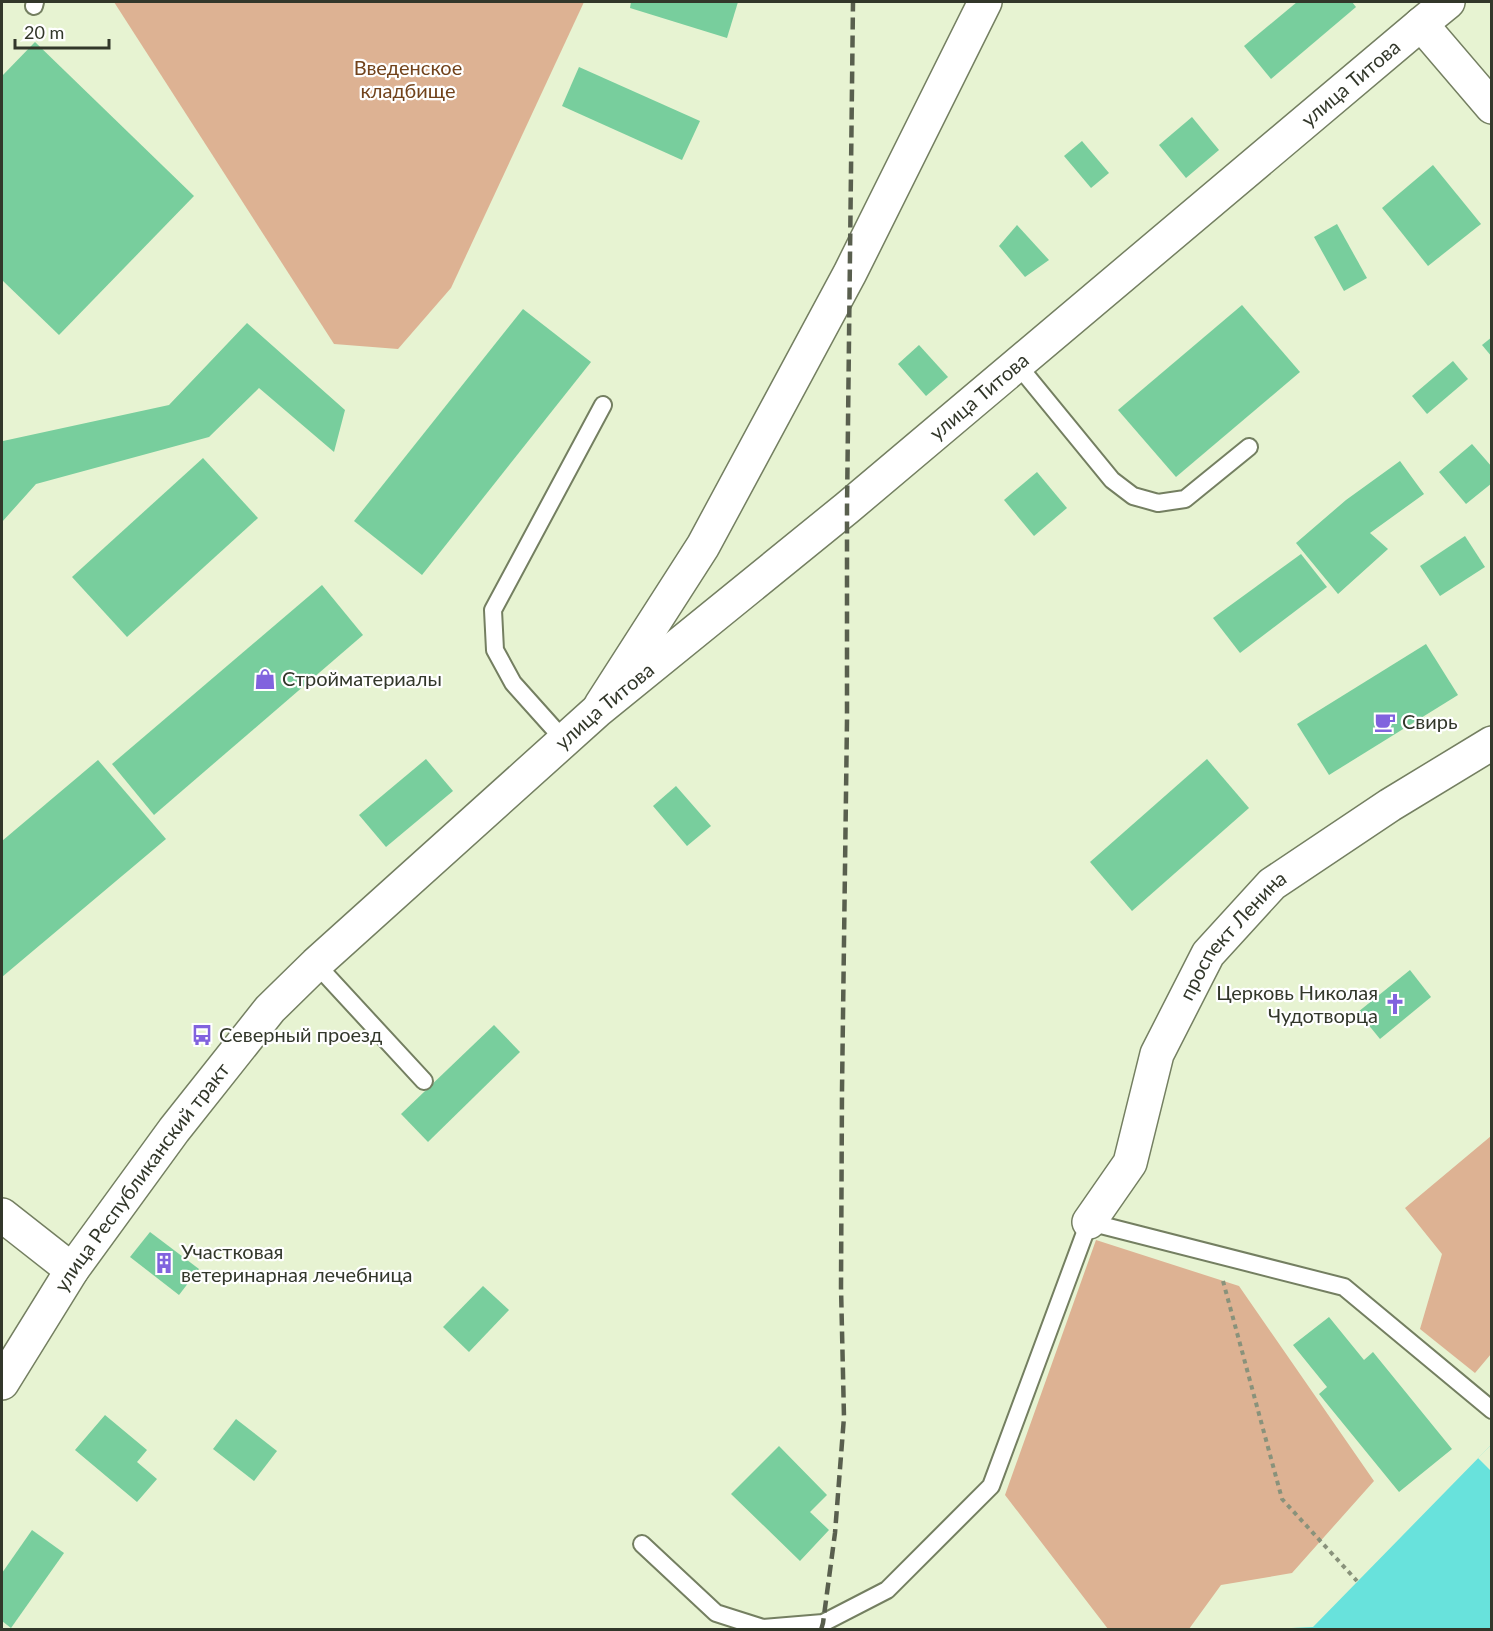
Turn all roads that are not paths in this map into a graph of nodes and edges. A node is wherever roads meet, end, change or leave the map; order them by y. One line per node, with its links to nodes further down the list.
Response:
1 (985, 2): 8 (main road)
2 (1448, 2): 3 (main road, улица Титова)
3 (1420, 24): 4 (main road); 5 (main road, улица Титова)
4 (1491, 106)
5 (1017, 364): 7 (lane); 8 (main road, улица Титова)
6 (603, 405): 9 (lane)
7 (1249, 447)
8 (597, 711): 9 (main road, улица Титова)
9 (564, 740): 11 (main road, улица Титова)
10 (1491, 744): 15 (main road, проспект Ленина)
11 (510, 789): 12 (main road, улица Республиканский тракт)
12 (316, 964): 13 (lane); 16 (main road, улица Республиканский тракт)
13 (424, 1081)
14 (2, 1215): 16 (main road)
15 (1089, 1222): 18 (lane); 19 (lane)
16 (72, 1270): 17 (main road, улица Республиканский тракт)
17 (2, 1383)
18 (1491, 1410)
19 (642, 1544)

